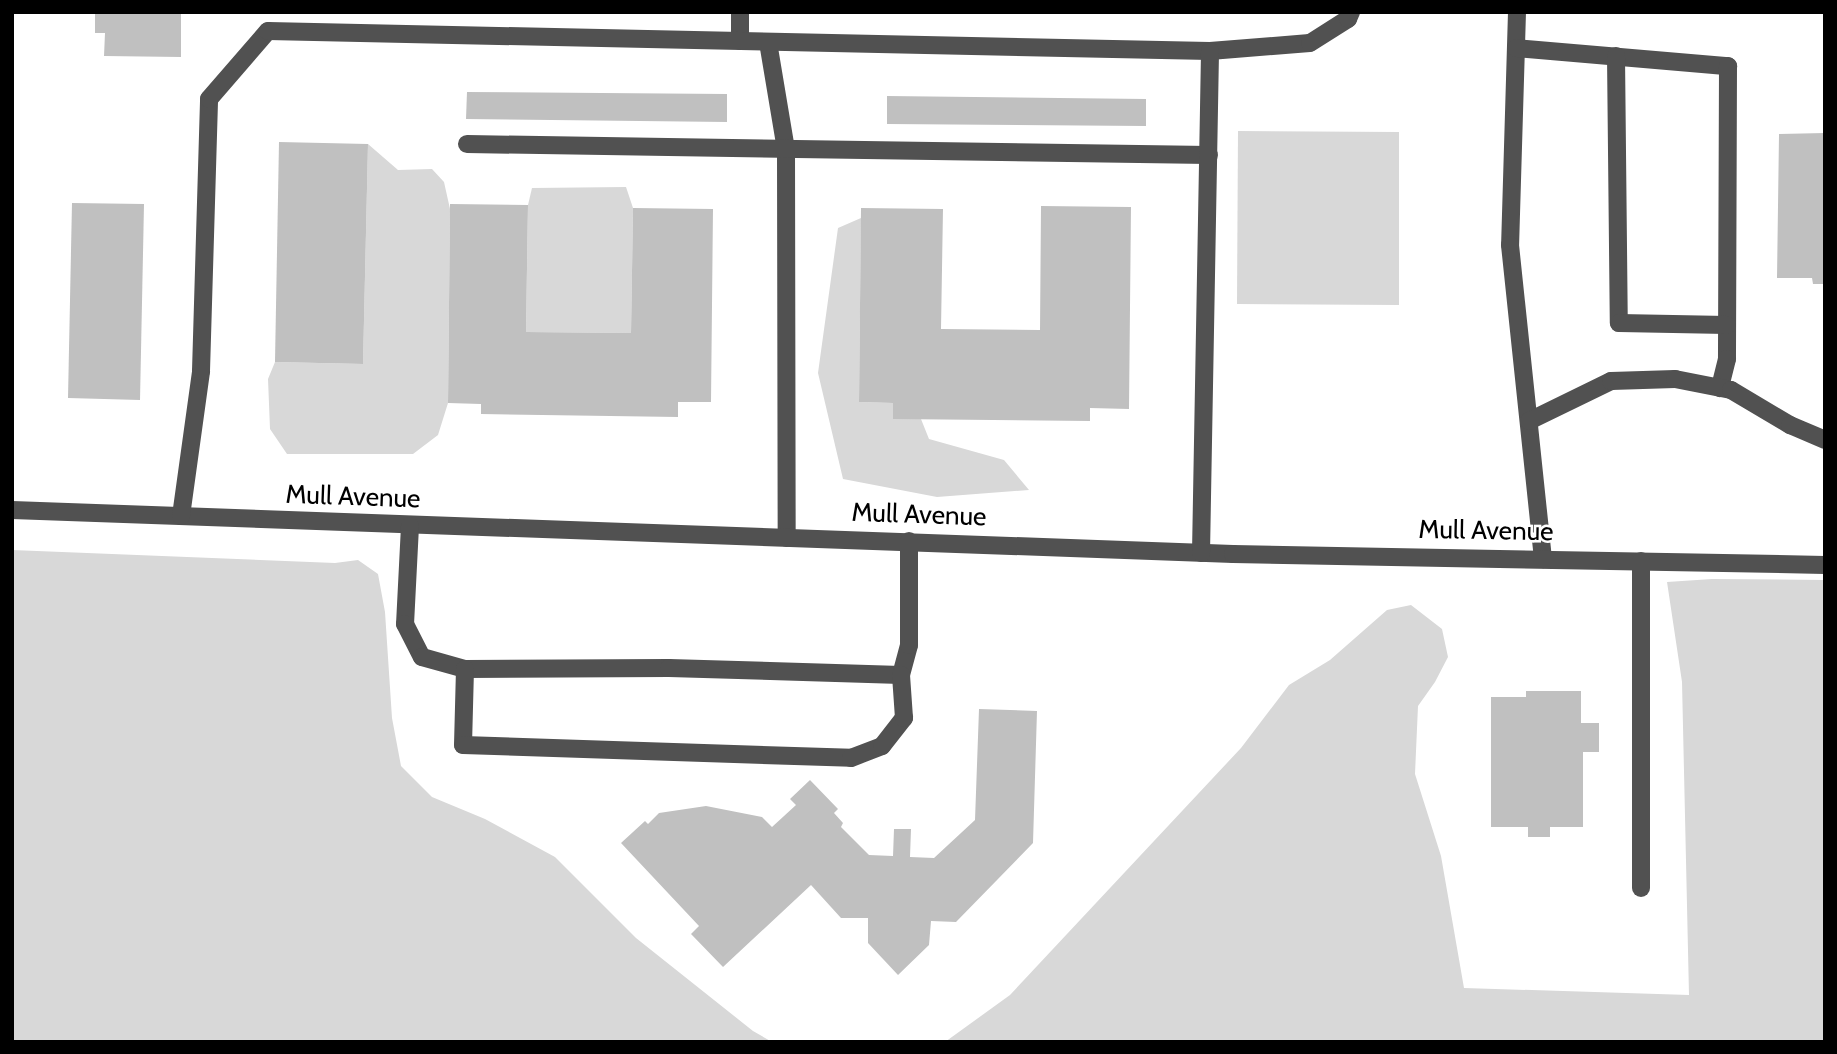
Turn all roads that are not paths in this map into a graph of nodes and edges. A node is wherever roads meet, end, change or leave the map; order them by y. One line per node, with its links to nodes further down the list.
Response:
1 (740, 12): 4 (street)
2 (1351, 12): 7 (street)
3 (1517, 12): 6 (street)
4 (740, 41): 5 (street); 17 (street)
5 (768, 42): 7 (street); 10 (street)
6 (1516, 48): 8 (street); 14 (street)
7 (1210, 51): 11 (street)
8 (1616, 56): 12 (street); 12 (street)
9 (467, 144): 10 (street)
10 (786, 149): 11 (street); 19 (street)
11 (1209, 155): 21 (street)
12 (1727, 326): 13 (street)
13 (1720, 388): 14 (street); 15 (street)
14 (1529, 421): 22 (street)
15 (1825, 440)
16 (12, 510): 17 (street, Mull Avenue)
17 (181, 516): 18 (street, Mull Avenue)
18 (411, 526): 19 (street, Mull Avenue); 25 (street)
19 (787, 538): 20 (street, Mull Avenue)
20 (909, 541): 21 (street, Mull Avenue); 26 (street)
21 (1201, 553): 22 (street, Mull Avenue)
22 (1543, 559): 23 (street, Mull Avenue)
23 (1642, 561): 24 (street, Mull Avenue); 27 (street)
24 (1825, 565)
25 (465, 669): 26 (street); 26 (street)
26 (901, 675)
27 (1642, 888)

